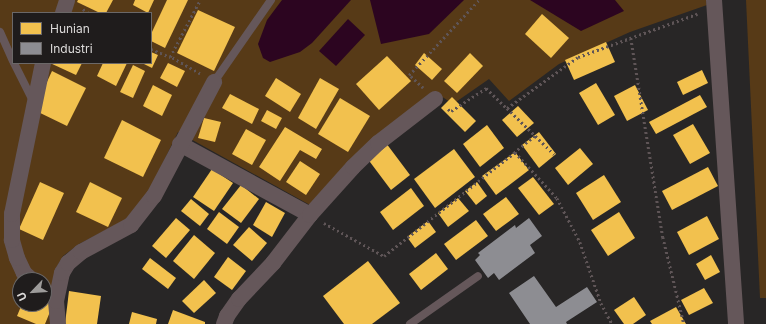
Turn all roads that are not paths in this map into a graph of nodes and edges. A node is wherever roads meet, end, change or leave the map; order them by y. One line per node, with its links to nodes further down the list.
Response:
1 (271, 0): 7 (lane)
2 (715, 4): 19 (street)
3 (0, 32): 4 (lane)
4 (12, 60)
5 (14, 64): 9 (lane)
6 (43, 64): 9 (street)
7 (214, 82): 10 (street)
8 (435, 99): 11 (street)
9 (35, 104): 12 (street)
10 (180, 144): 11 (street); 15 (street)
11 (310, 215): 17 (street)
12 (24, 272)
13 (478, 276): 18 (lane)
14 (52, 298): 15 (street)
15 (56, 301): 16 (street)
16 (58, 324)
17 (224, 324)
18 (410, 324)
19 (736, 324)

